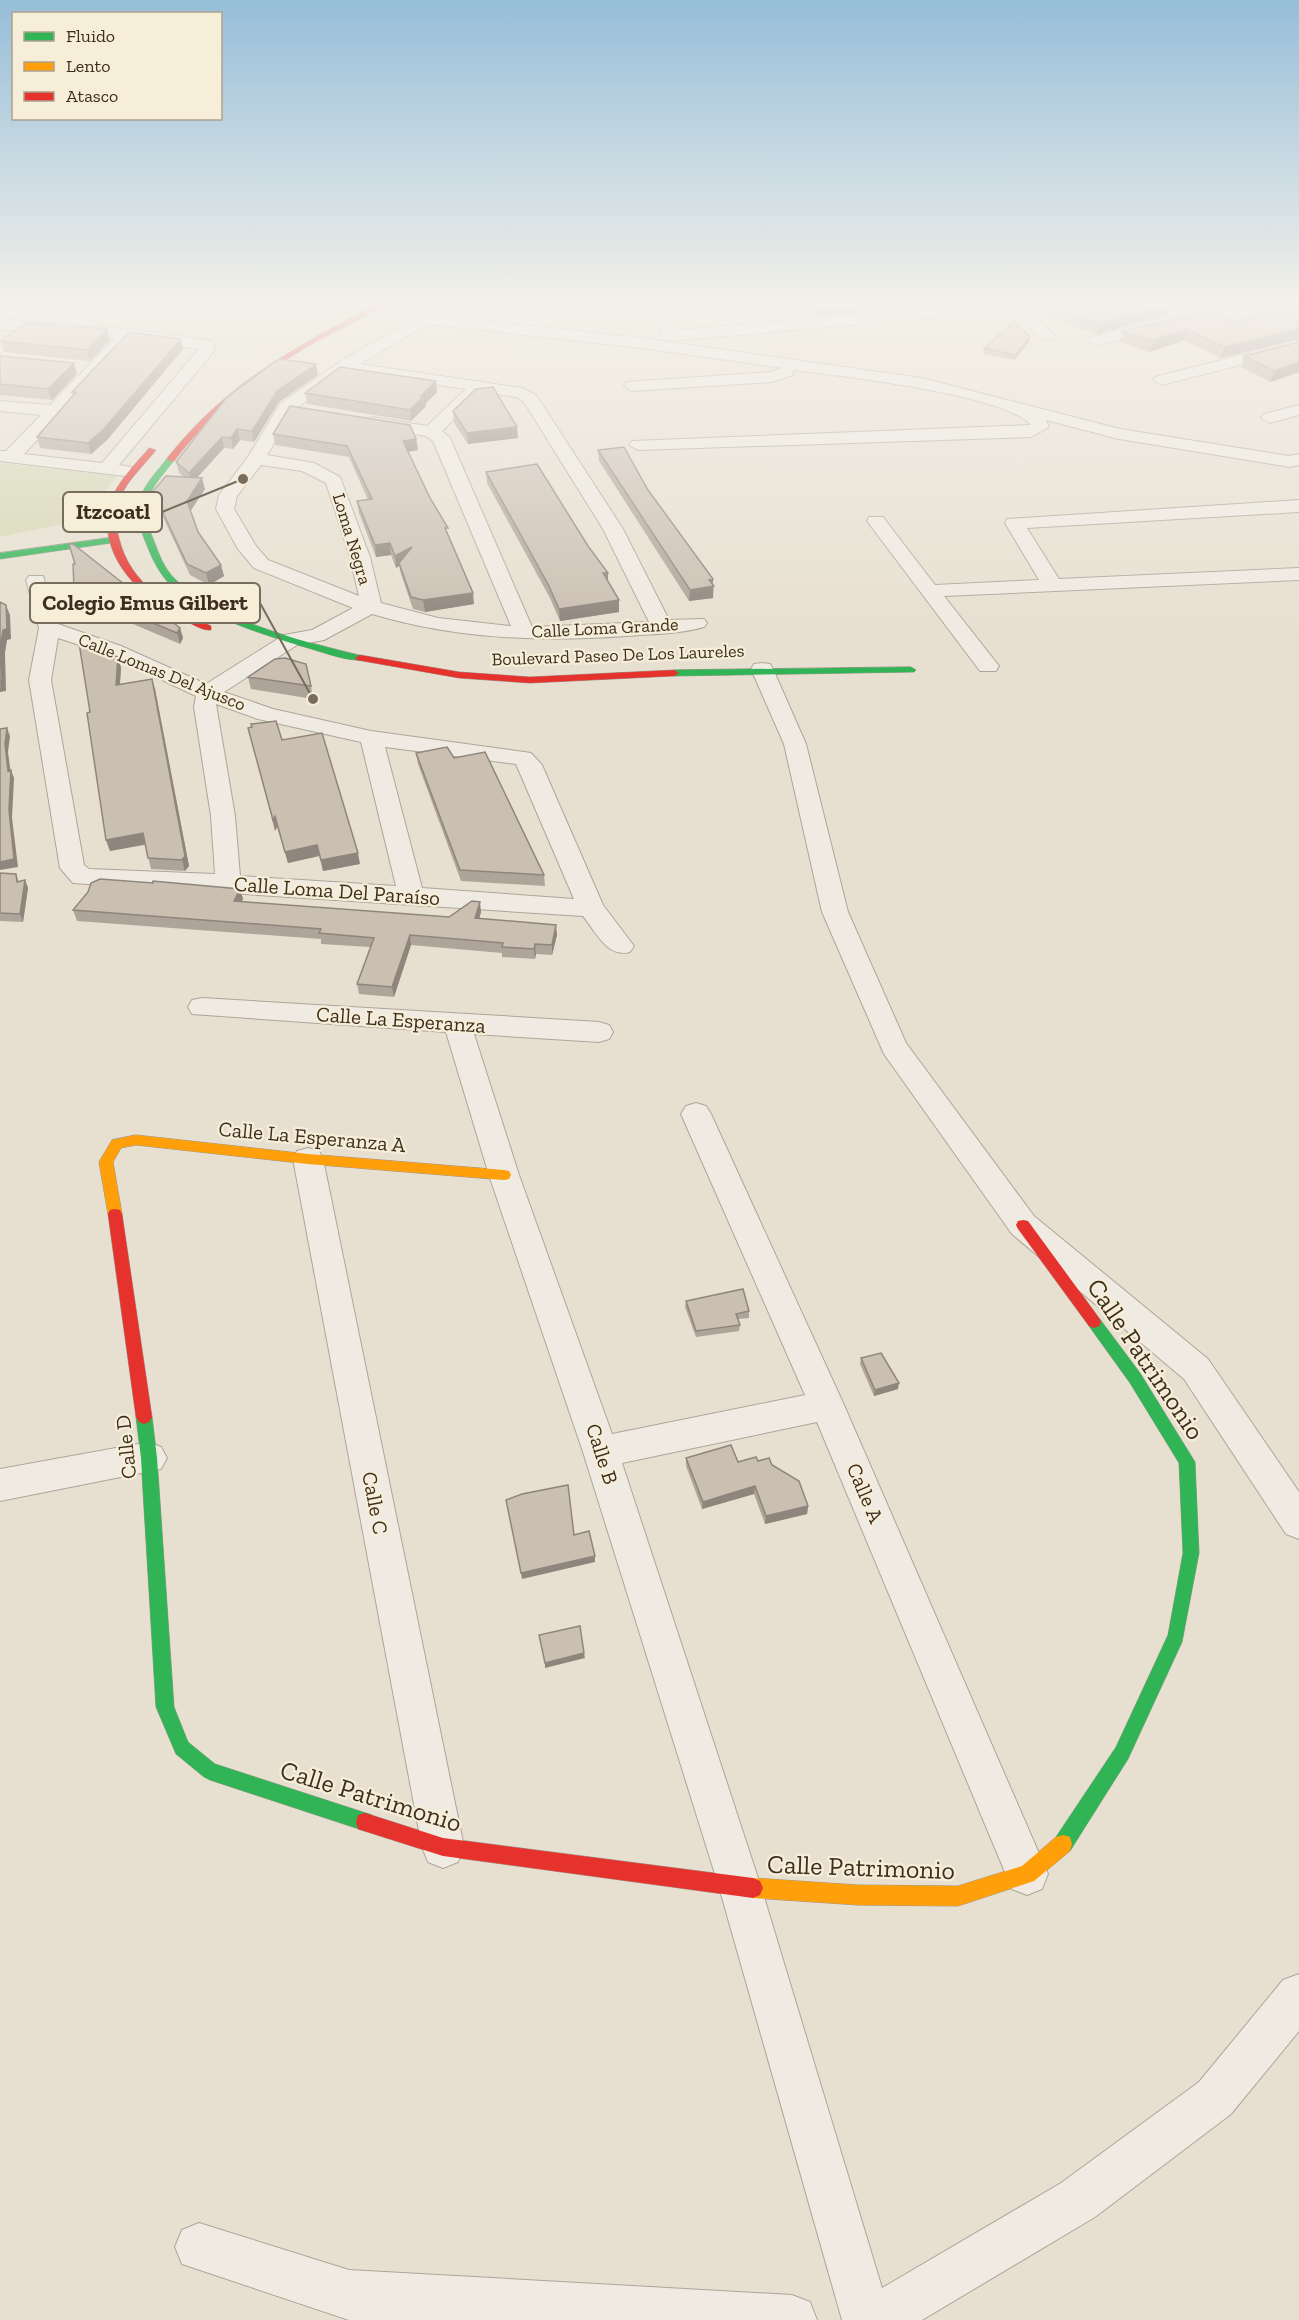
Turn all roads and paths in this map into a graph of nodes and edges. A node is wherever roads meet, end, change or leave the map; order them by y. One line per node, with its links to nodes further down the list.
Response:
1 (52, 414): 15 (street)
2 (153, 414): 18 (street)
3 (208, 414): 38 (street)
4 (282, 414): 16 (street, Calle Loma Grande)
5 (449, 414): 12 (street)
6 (540, 414): 34 (street)
7 (1027, 414): 14 (street)
8 (1044, 414): 17 (street)
9 (1284, 414): 10 (street)
10 (1270, 418)
11 (353, 419): 12 (street)
12 (431, 432): 37 (street)
13 (158, 442): 19 (street)
14 (638, 445)
15 (6, 457): 18 (street)
16 (256, 459): 32 (street, Loma Negra); 32 (street, Calle Loma Grande)
17 (1299, 459)
18 (107, 468): 19 (street)
19 (135, 472): 21 (street)
20 (1299, 506): 30 (street)
21 (112, 518): 23 (street); 25 (street)
22 (876, 521): 31 (street)
23 (93, 523)
24 (48, 535): 26 (street)
25 (115, 540): 27 (street); 36 (street)
26 (0, 544)
27 (0, 556)
28 (1299, 574): 30 (street)
29 (36, 580): 35 (street)
30 (1052, 584): 31 (street)
31 (929, 591): 42 (street)
32 (371, 606): 37 (street, Calle Loma Grande); 39 (street)
33 (697, 623): 34 (street, Calle Loma Grande)
34 (662, 627): 37 (street, Calle Loma Grande)
35 (50, 628): 46 (street, Calle Lomas Del Ajusco); 48 (street, Calle Loma Del Paraíso)
36 (216, 632)
37 (524, 632)
38 (291, 639): 39 (street); 40 (street)
39 (315, 641): 41 (street); 44 (street, Boulevard Paseo De Los Laureles)
40 (261, 652): 41 (street); 46 (street)
41 (287, 662): 46 (street)
42 (988, 666)
43 (911, 670): 44 (street)
44 (772, 674): 45 (street, Boulevard Paseo De Los Laureles); 59 (street)
45 (685, 687)
46 (213, 700): 47 (street, Calle Lomas Del Ajusco); 48 (street)
47 (371, 738): 49 (street); 50 (street, Calle Lomas Del Ajusco)
48 (228, 883): 49 (street, Calle Loma Del Paraíso)
49 (411, 895): 50 (street, Calle Loma Del Paraíso)
50 (591, 908): 51 (street)
51 (621, 946)
52 (202, 1007): 53 (street, Calle La Esperanza)
53 (457, 1023): 54 (street, Calle La Esperanza); 58 (street, Calle B)
54 (599, 1032)
55 (696, 1114): 60 (street, Calle A)
56 (117, 1144): 57 (street, Calle La Esperanza A); 62 (street, Calle D)
57 (308, 1159): 58 (street, Calle La Esperanza A); 66 (street, Calle C)
58 (504, 1175): 61 (street, Calle B)
59 (1023, 1225): 64 (street); 67 (street, Calle Patrimonio)
60 (827, 1405): 61 (street); 67 (street, Calle A)
61 (602, 1452): 68 (street, Calle B)
62 (149, 1458): 63 (street); 65 (street, Calle D)
63 (0, 1485)
64 (1299, 1522)
65 (182, 1748): 66 (street, Calle Patrimonio)
66 (443, 1847): 68 (street, Calle Patrimonio)
67 (1027, 1874): 68 (street, Calle Patrimonio)
68 (741, 1887): 72 (street, Calle B)
69 (1299, 1996): 73 (street)
70 (199, 2247): 71 (street)
71 (792, 2320)
72 (867, 2320)
73 (875, 2320)

